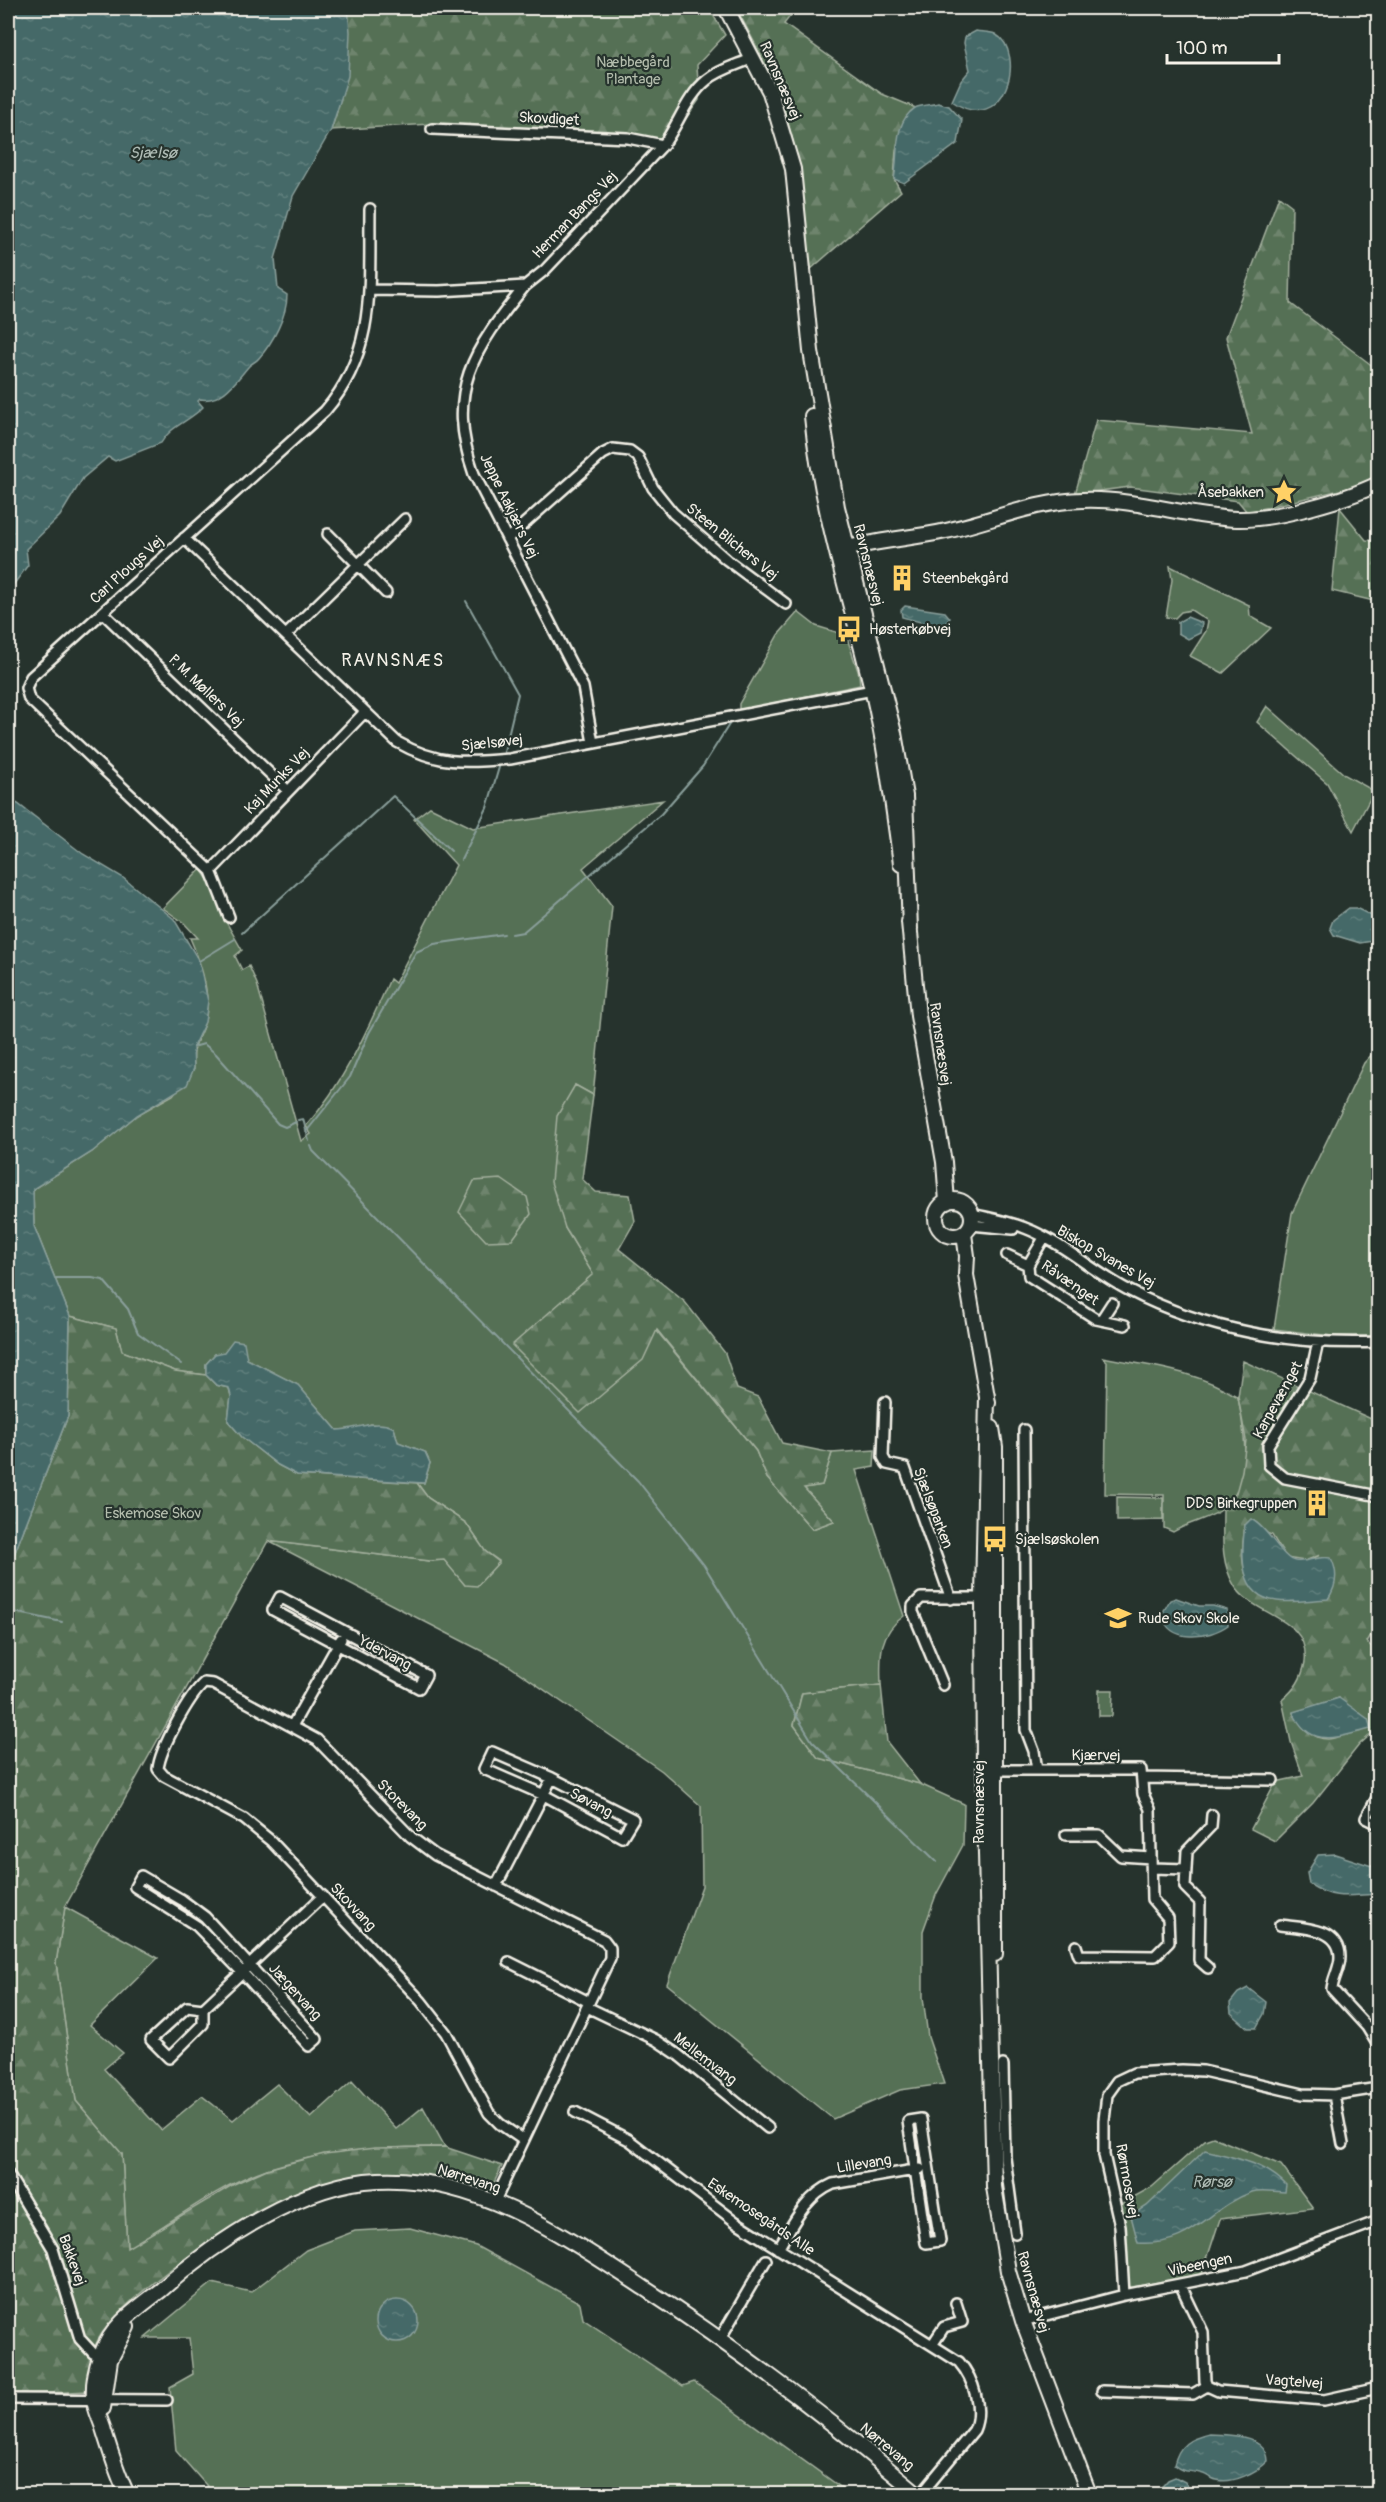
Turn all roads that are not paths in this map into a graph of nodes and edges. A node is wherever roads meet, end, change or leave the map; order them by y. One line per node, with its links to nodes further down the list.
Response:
1 (726, 8): 2 (main road, Ravnsnæsvej)
2 (753, 58): 4 (street, Herman Bangs Vej); 13 (main road, Ravnsnæsvej)
3 (432, 129): 4 (street, Skovdiget)
4 (663, 146): 6 (street, Herman Bangs Vej)
5 (370, 209): 7 (street, Carl Plougs Vej)
6 (525, 286): 7 (street); 12 (street, Jeppe Aakjærs Vej)
7 (369, 290): 11 (street, Carl Plougs Vej)
8 (1378, 484): 13 (main road)
9 (405, 519): 14 (street)
10 (328, 534): 14 (street)
11 (184, 538): 17 (street, Carl Plougs Vej); 18 (street, Sjælsøvej)
12 (507, 538): 16 (street, Steen Blichers Vej); 21 (street, Jeppe Aakjærs Vej)
13 (841, 550): 19 (main road, Ravnsnæsvej)
14 (358, 565): 15 (street); 18 (street)
15 (386, 593)
16 (786, 604)
17 (103, 613): 22 (street, P. M. Møllers Vej); 23 (street, Carl Plougs Vej)
18 (286, 635): 20 (street, Sjælsøvej)
19 (878, 689): 21 (street, Sjælsøvej); 25 (main road, Ravnsnæsvej)
20 (364, 713): 21 (street, Sjælsøvej); 22 (street, Kaj Munks Vej)
21 (593, 743)
22 (288, 791): 23 (street, Kaj Munks Vej)
23 (211, 870): 24 (street, Carl Plougs Vej)
24 (229, 917)
25 (952, 1202): 26 (main road); 26 (main road)
26 (965, 1227): 27 (street, Biskop Svanes Vej); 38 (main road, Ravnsnæsvej)
27 (1044, 1238): 29 (street, Råvænget); 33 (street, Biskop Svanes Vej)
28 (1007, 1255): 29 (street, Råvænget)
29 (1028, 1265): 31 (street, Råvænget)
30 (1112, 1303): 31 (street, Råvænget)
31 (1101, 1320): 32 (street, Råvænget)
32 (1125, 1325)
33 (1318, 1342): 34 (street, Biskop Svanes Vej); 37 (street, Karpevænget)
34 (1378, 1342)
35 (885, 1402): 39 (street, Sjælsøparken)
36 (1024, 1430): 46 (street)
37 (1378, 1496)
38 (989, 1598): 39 (street); 45 (main road, Ravnsnæsvej)
39 (951, 1599): 42 (street)
40 (345, 1632): 41 (street, Ydervang); 41 (street, Ydervang); 41 (street, Ydervang)
41 (338, 1645): 44 (street, Ydervang)
42 (943, 1685)
43 (178, 1722): 44 (street, Storevang); 59 (street, Skovvang)
44 (292, 1726): 58 (street, Storevang)
45 (990, 1770): 46 (street, Kjærvej); 70 (main road, Ravnsnæsvej)
46 (1037, 1770): 48 (street, Kjærvej)
47 (552, 1778): 50 (street, Søvang); 50 (street, Søvang); 50 (street, Søvang)
48 (1142, 1778): 49 (street, Kjærvej); 55 (street)
49 (1273, 1779)
50 (544, 1795): 58 (street, Søvang)
51 (1378, 1796): 53 (street)
52 (1212, 1815): 57 (street)
53 (1378, 1824)
54 (1070, 1832): 55 (street)
55 (1151, 1858): 56 (street)
56 (1152, 1868): 57 (street); 61 (street)
57 (1186, 1869): 64 (street)
58 (496, 1887): 65 (street, Storevang)
59 (323, 1896): 63 (street, Jægervang); 74 (street, Skovvang)
60 (1280, 1925): 67 (street)
61 (1076, 1946)
62 (509, 1962): 65 (street)
63 (246, 1968): 63 (street, Jægervang); 63 (street, Jægervang); 66 (street, Jægervang)
64 (1208, 1968)
65 (588, 2005): 73 (street, Mellemvang); 74 (street, Storevang)
66 (203, 2009): 66 (street, Jægervang)
67 (1378, 2045)
68 (1003, 2065): 70 (street, Ravnsnæsvej)
69 (1378, 2088): 71 (street, Rørmosevej)
70 (998, 2089): 81 (street, Ravnsnæsvej); 87 (main road, Ravnsnæsvej)
71 (1334, 2095): 75 (street); 85 (street, Rørmosevej)
72 (575, 2112): 82 (street, Eskemosegårds Alle)
73 (768, 2128)
74 (523, 2140): 79 (street, Storevang)
75 (1343, 2144)
76 (929, 2168): 77 (street, Lillevang); 77 (street, Lillevang); 77 (street, Lillevang)
77 (915, 2170): 82 (street, Lillevang)
78 (8, 2174): 90 (street, Bakkevej)
79 (494, 2203): 88 (main road, Nørrevang); 90 (main road, Nørrevang)
80 (1378, 2221): 84 (street, Vibeengen)
81 (1015, 2233)
82 (778, 2249): 89 (street, Eskemosegårds Alle)
83 (766, 2260): 88 (street)
84 (1180, 2286): 85 (street, Vibeengen); 91 (street)
85 (1124, 2295): 87 (street, Vibeengen)
86 (956, 2303): 89 (street)
87 (1023, 2321): 99 (main road, Ravnsnæsvej)
88 (720, 2339): 98 (main road, Nørrevang)
89 (932, 2345): 98 (street, Eskemosegårds Alle)
90 (105, 2358): 94 (main road)
91 (1207, 2386): 92 (street, Vagtelvej); 93 (street, Vagtelvej)
92 (1378, 2388)
93 (1102, 2391)
94 (99, 2398): 95 (street); 96 (street); 97 (main road)
95 (8, 2399)
96 (166, 2400)
97 (127, 2494)
98 (920, 2494)
99 (1089, 2494)

